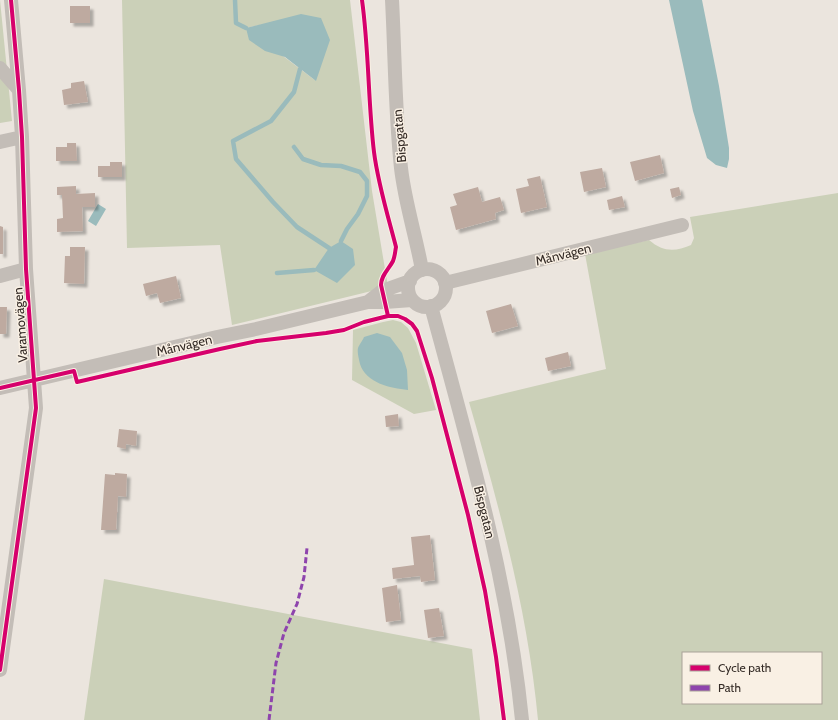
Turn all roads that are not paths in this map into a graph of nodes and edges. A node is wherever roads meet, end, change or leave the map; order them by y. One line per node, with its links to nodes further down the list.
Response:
1 (11, 0): 4 (street, Varamovägen)
2 (392, 0): 9 (street, Bispgatan)
3 (0, 68): 4 (street)
4 (19, 90): 5 (street, Varamovägen)
5 (22, 137): 6 (street); 8 (street, Varamovägen)
6 (0, 142)
7 (682, 225): 12 (street, Månvägen)
8 (26, 270): 10 (street); 16 (street, Varamovägen)
9 (422, 270): 11 (street); 12 (street)
10 (0, 276)
11 (410, 281): 13 (street); 14 (street, Månvägen)
12 (445, 283): 15 (street)
13 (412, 300): 14 (street, Månvägen); 15 (street)
14 (368, 302): 16 (street, Månvägen)
15 (431, 306): 19 (street, Bispgatan)
16 (34, 380): 17 (street, Månvägen); 18 (street, Varamovägen)
17 (0, 388)
18 (0, 670)
19 (522, 720)

